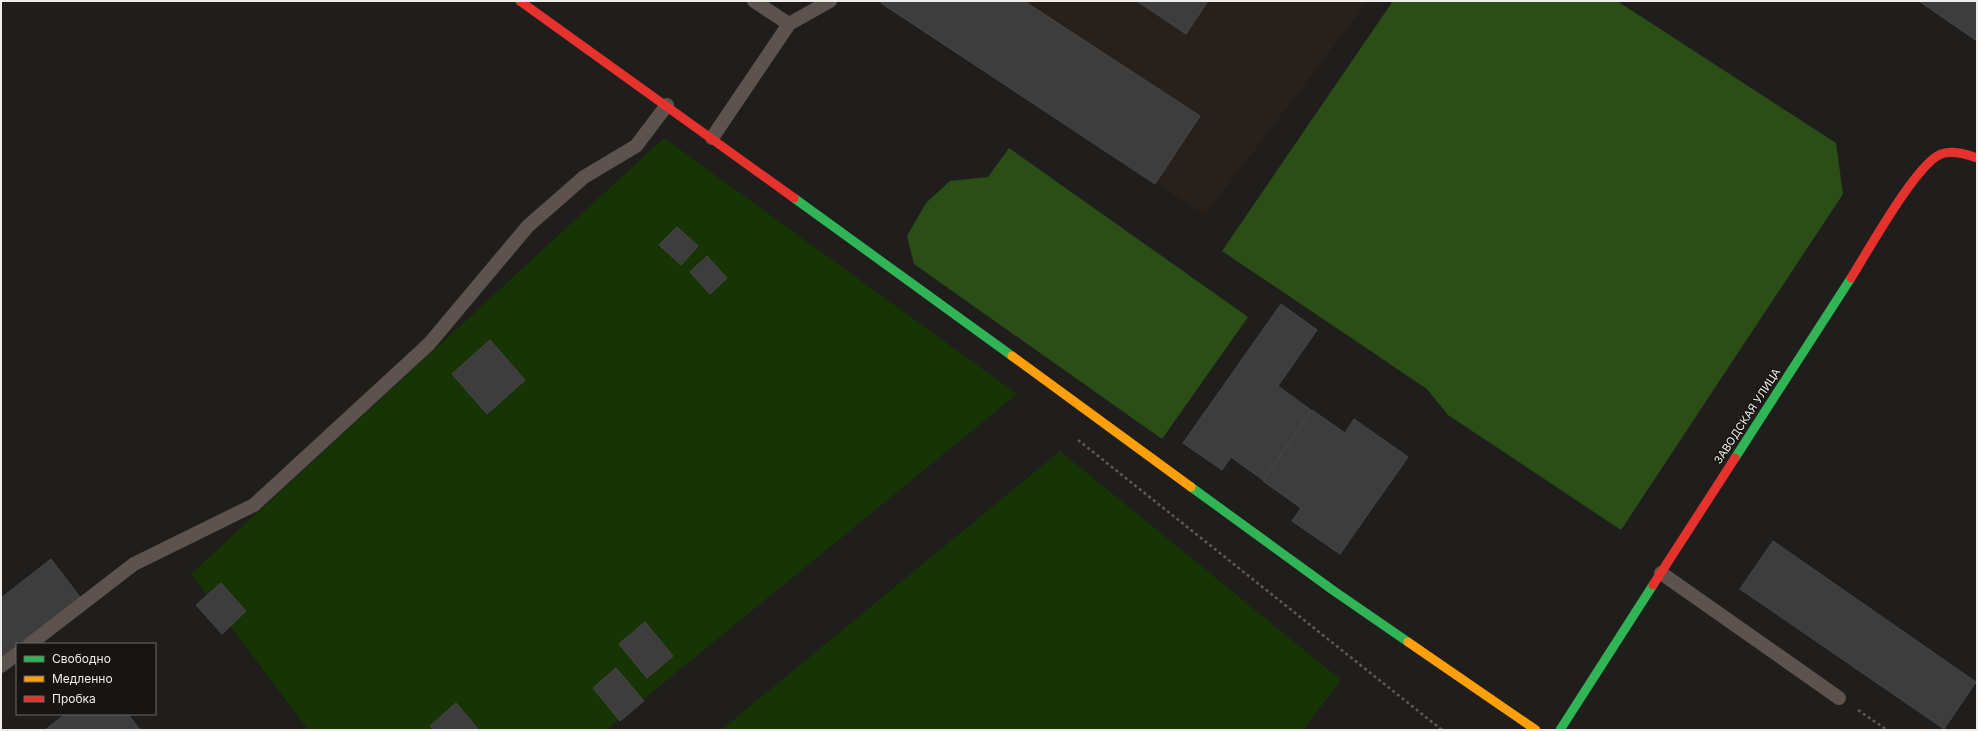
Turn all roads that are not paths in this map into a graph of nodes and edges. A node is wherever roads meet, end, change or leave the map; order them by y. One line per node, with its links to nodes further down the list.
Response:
1 (520, 1): 5 (street)
2 (754, 1): 4 (lane)
3 (830, 1): 4 (lane)
4 (789, 24): 6 (lane)
5 (667, 105): 6 (street); 9 (lane)
6 (712, 138): 13 (street)
7 (1977, 158): 8 (street, ЗАВОДСКАЯ УЛИЦА)
8 (1661, 572): 12 (lane); 14 (street, ЗАВОДСКАЯ УЛИЦА)
9 (31, 643)
10 (16, 655): 11 (lane)
11 (1, 666)
12 (1839, 698)
13 (1536, 730)
14 (1560, 730)

